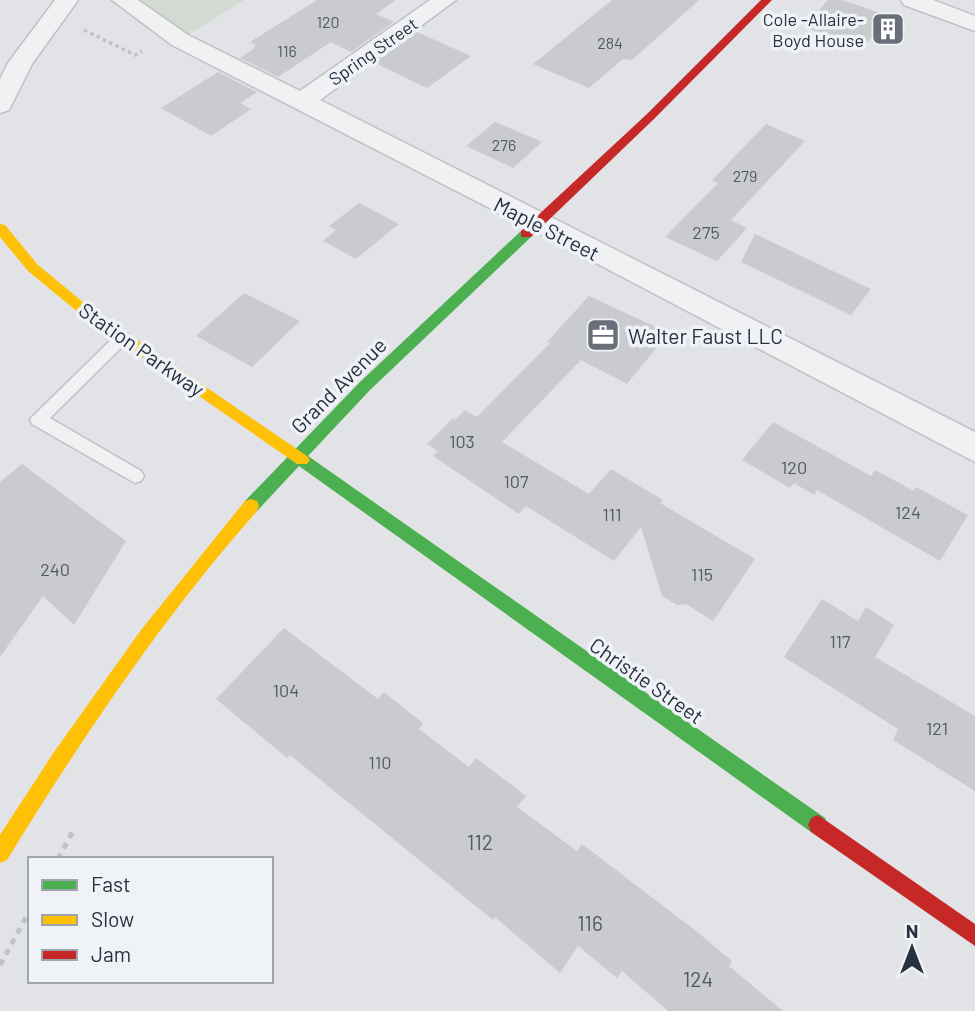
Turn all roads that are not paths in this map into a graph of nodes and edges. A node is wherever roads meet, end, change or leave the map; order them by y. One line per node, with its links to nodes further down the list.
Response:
1 (123, 0): 7 (street, Maple Street)
2 (445, 0): 7 (street, Spring Street)
3 (767, 0): 9 (main road, Grand Avenue)
4 (912, 0): 6 (street)
5 (60, 7): 8 (street)
6 (975, 24)
7 (301, 102): 9 (street, Maple Street)
8 (0, 105)
9 (538, 223): 12 (street, Maple Street); 13 (main road, Grand Avenue)
10 (2, 235): 11 (main road, Station Parkway)
11 (123, 337): 13 (main road, Station Parkway); 14 (lane)
12 (975, 448)
13 (297, 456): 15 (main road, Grand Avenue); 16 (main road, Christie Street)
14 (135, 476)
15 (0, 853)
16 (975, 936)

